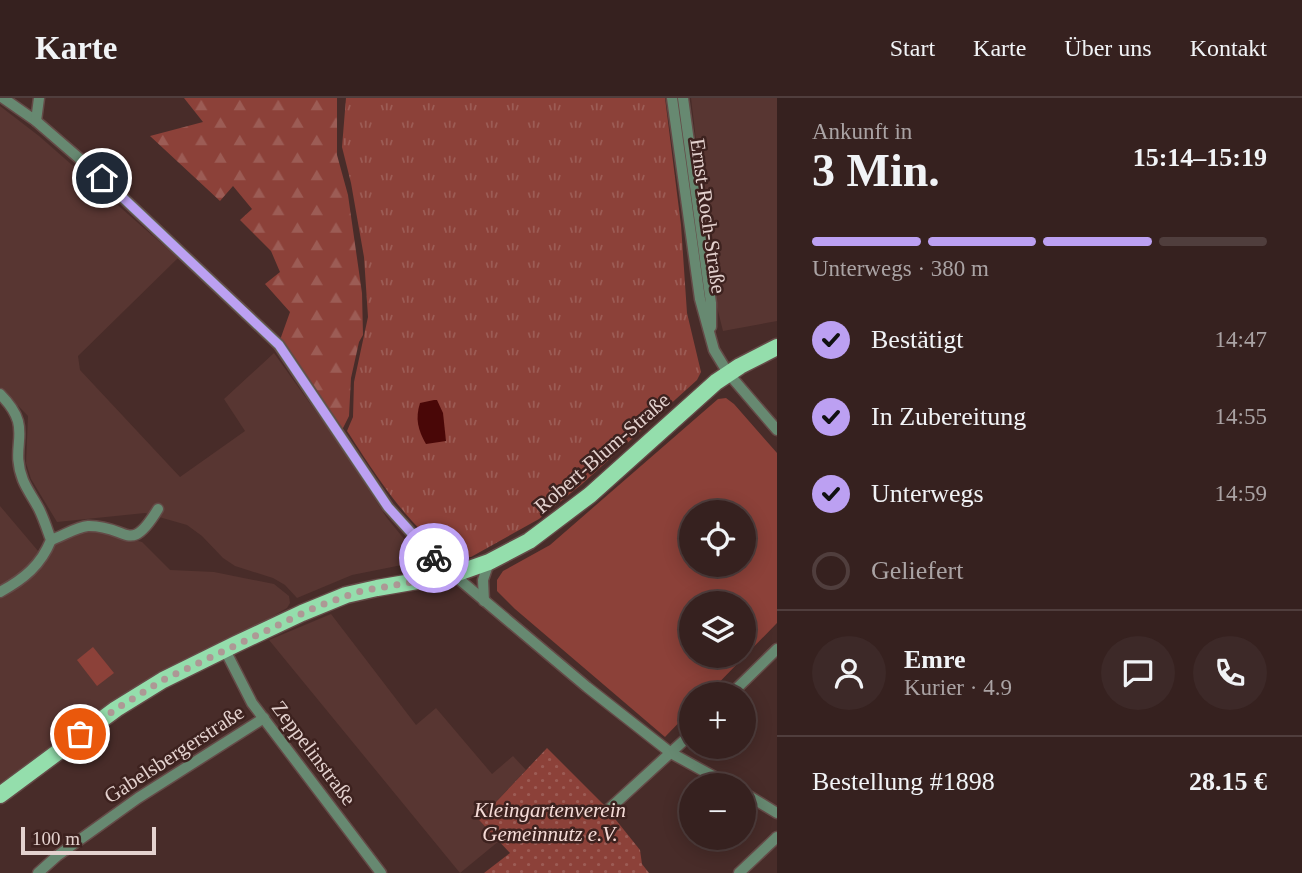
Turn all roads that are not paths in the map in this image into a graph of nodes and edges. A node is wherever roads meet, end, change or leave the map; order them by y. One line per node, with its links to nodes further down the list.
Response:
1 (3, 98): 5 (street)
2 (38, 98): 5 (street)
3 (672, 98): 6 (street, Ernst-Roch-Straße)
4 (683, 98): 6 (street, Ernst-Roch-Straße)
5 (36, 121): 12 (street)
6 (710, 338): 8 (street, Ernst-Roch-Straße)
7 (777, 347): 8 (main road, Robert-Blum-Straße)
8 (728, 373): 10 (street, Ernst-Roch-Straße); 14 (main road, Robert-Blum-Straße)
9 (0, 394): 13 (street)
10 (777, 430)
11 (158, 509): 13 (street)
12 (414, 538): 15 (street); 16 (street)
13 (51, 540): 17 (street)
14 (489, 562): 15 (main road, Robert-Blum-Straße); 18 (street)
15 (453, 575): 16 (main road, Robert-Blum-Straße); 18 (street)
16 (409, 583): 20 (main road, Robert-Blum-Straße)
17 (0, 592)
18 (484, 601): 24 (street)
19 (777, 649): 21 (street)
20 (225, 650): 22 (street, Zeppelinstraße); 26 (main road, Robert-Blum-Straße)
21 (743, 682)
22 (264, 718): 31 (street, Gabelsbergerstraße); 32 (street, Zeppelinstraße)
23 (679, 745): 24 (street)
24 (671, 753): 25 (street); 28 (street)
25 (707, 773)
26 (0, 795)
27 (756, 800): 29 (street)
28 (609, 809)
29 (777, 813)
30 (777, 836): 33 (street)
31 (38, 873)
32 (381, 873)
33 (740, 873)

